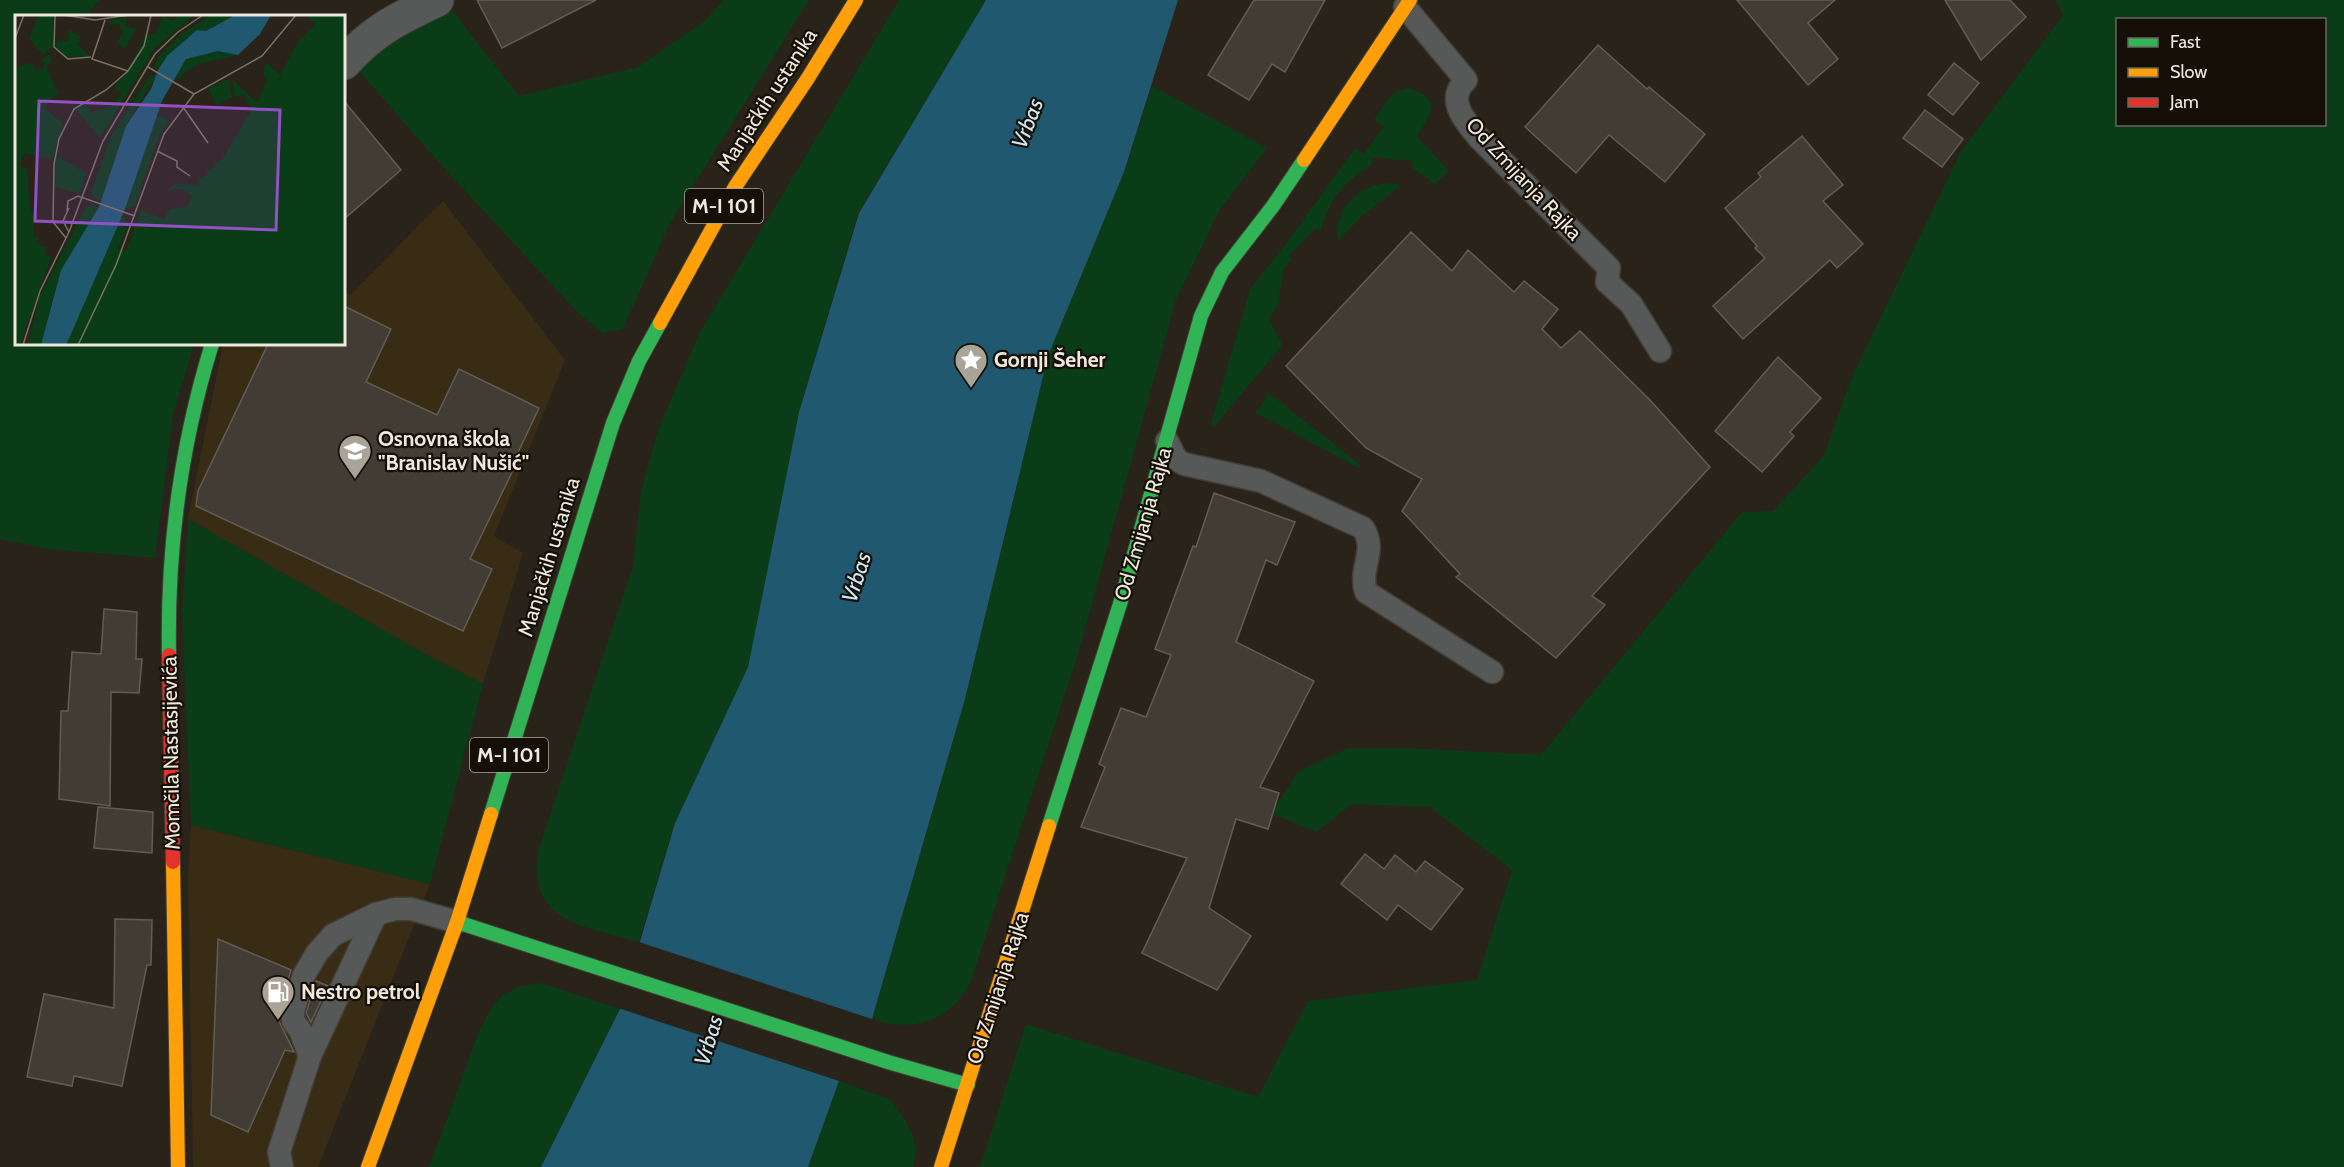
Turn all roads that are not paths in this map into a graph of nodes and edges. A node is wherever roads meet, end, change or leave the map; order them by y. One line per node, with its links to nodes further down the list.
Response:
1 (436, 0): 4 (street)
2 (856, 0): 10 (street, Manjačkih ustanika / M-I 101)
3 (1407, 3): 6 (lane, Od Zmijanja Rajka); 7 (street, Od Zmijanja Rajka)
4 (345, 62)
5 (212, 345): 13 (street, Momčila Nastasijevića)
6 (1660, 351)
7 (1167, 441): 8 (lane); 12 (street, Od Zmijanja Rajka)
8 (1492, 672)
9 (376, 914): 10 (lane); 11 (lane); 11 (lane)
10 (458, 922): 12 (street); 15 (street, Manjačkih ustanika / M-I 101)
11 (310, 1056): 14 (lane)
12 (968, 1085): 16 (street, Od Zmijanja Rajka)
13 (178, 1167)
14 (282, 1167)
15 (368, 1167)
16 (940, 1167)

